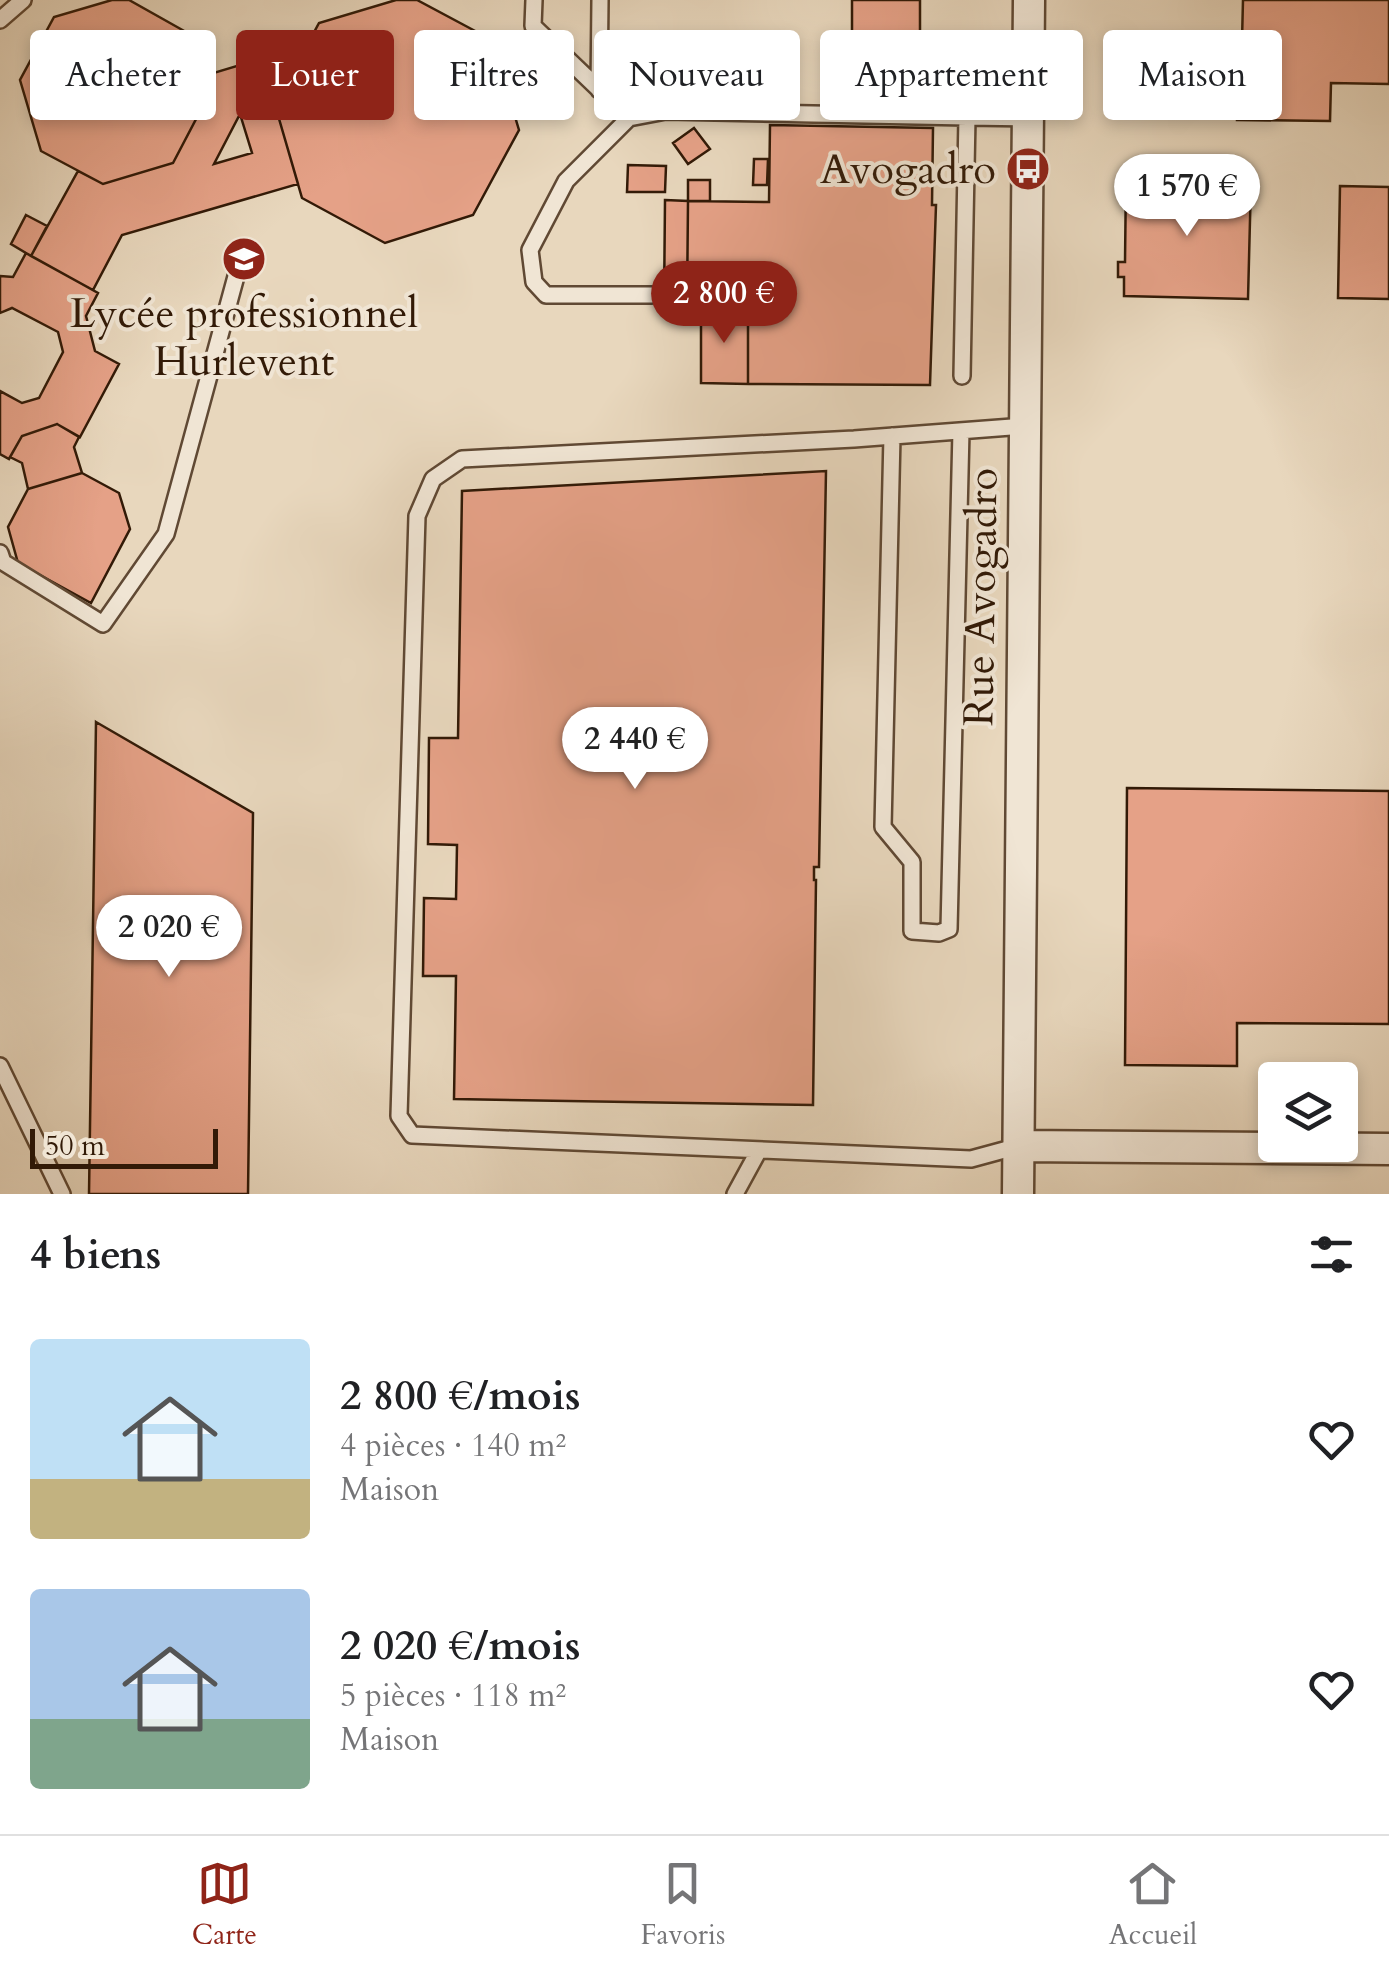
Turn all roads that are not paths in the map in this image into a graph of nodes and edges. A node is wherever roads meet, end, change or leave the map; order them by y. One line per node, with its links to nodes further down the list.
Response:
1 (22, 0): 5 (lane)
2 (534, 0): 8 (lane)
3 (600, 0): 6 (lane)
4 (1029, 0): 7 (street, Rue Avogadro)
5 (0, 20)
6 (600, 30)
7 (1029, 30)
8 (594, 85)
9 (627, 120): 13 (lane)
10 (967, 120): 14 (lane)
11 (1028, 120): 15 (street, Rue Avogadro)
12 (241, 258): 18 (lane)
13 (652, 295)
14 (962, 376)
15 (1026, 426): 16 (lane); 20 (street, Rue Avogadro)
16 (961, 431): 17 (lane); 17 (lane)
17 (892, 436): 22 (lane)
18 (0, 553)
19 (0, 1066): 23 (lane)
20 (1019, 1146): 21 (street); 22 (lane); 25 (street, Rue Avogadro)
21 (1389, 1149)
22 (759, 1150): 24 (lane)
23 (62, 1194)
24 (735, 1194)
25 (1018, 1194)

